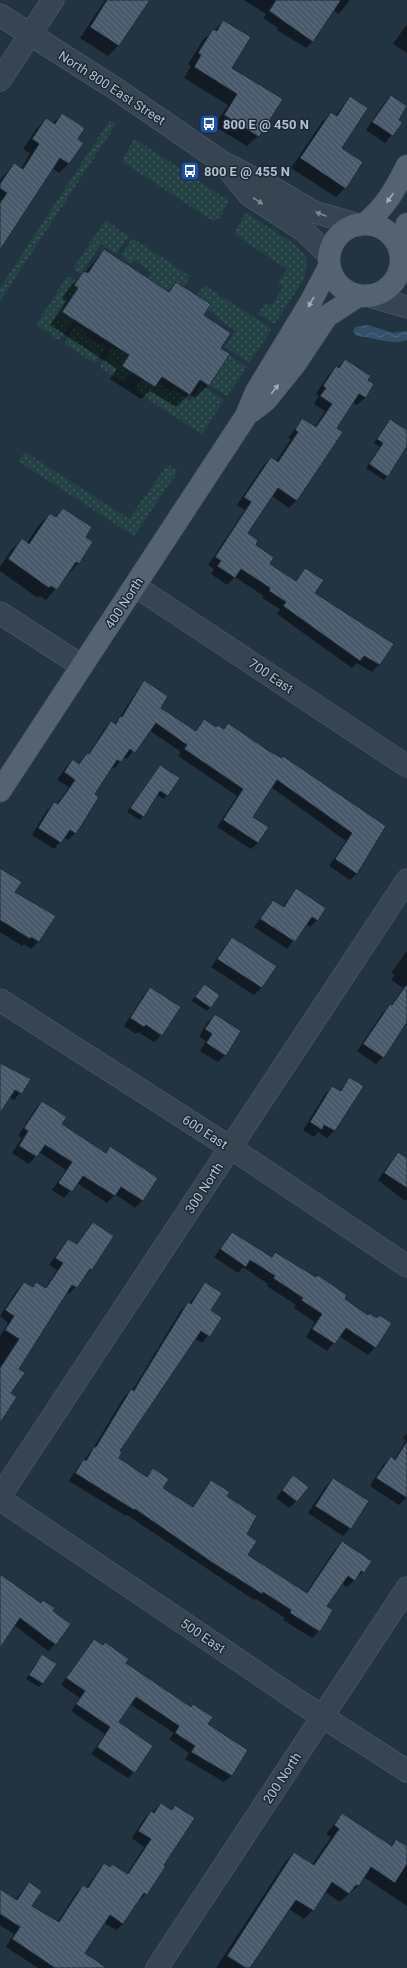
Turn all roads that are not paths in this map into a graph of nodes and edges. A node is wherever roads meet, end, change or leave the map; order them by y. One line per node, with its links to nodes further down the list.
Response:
1 (53, 0): 3 (street)
2 (0, 15): 3 (street, North 800 East Street)
3 (30, 35): 4 (street); 5 (street, North 800 East Street)
4 (0, 80)
5 (222, 162): 7 (street, one-way to 5); 10 (street, one-way to 10)
6 (407, 166): 7 (main road, one-way to 7)
7 (362, 224): 9 (main road); 10 (main road)
8 (407, 224): 9 (main road)
9 (403, 258): 11 (main road)
10 (329, 261): 11 (main road); 13 (main road, one-way to 13)
11 (366, 297): 12 (street); 13 (main road, one-way to 11)
12 (407, 307)
13 (246, 416): 14 (main road, 400 North)
14 (135, 586): 16 (main road, 400 North); 17 (street, 700 East)
15 (0, 613): 16 (street)
16 (82, 666): 18 (main road, 400 North)
17 (407, 766)
18 (0, 791)
19 (407, 880): 21 (street, 300 North)
20 (0, 1000): 21 (street, 600 East)
21 (231, 1148): 22 (street, 600 East); 23 (street, 300 North)
22 (407, 1266)
23 (0, 1496)
24 (0, 1499): 26 (street, 500 East)
25 (407, 1588): 26 (street, 200 North)
26 (322, 1716): 27 (street, 500 East); 28 (street, 200 North)
27 (407, 1771)
28 (157, 1968)

